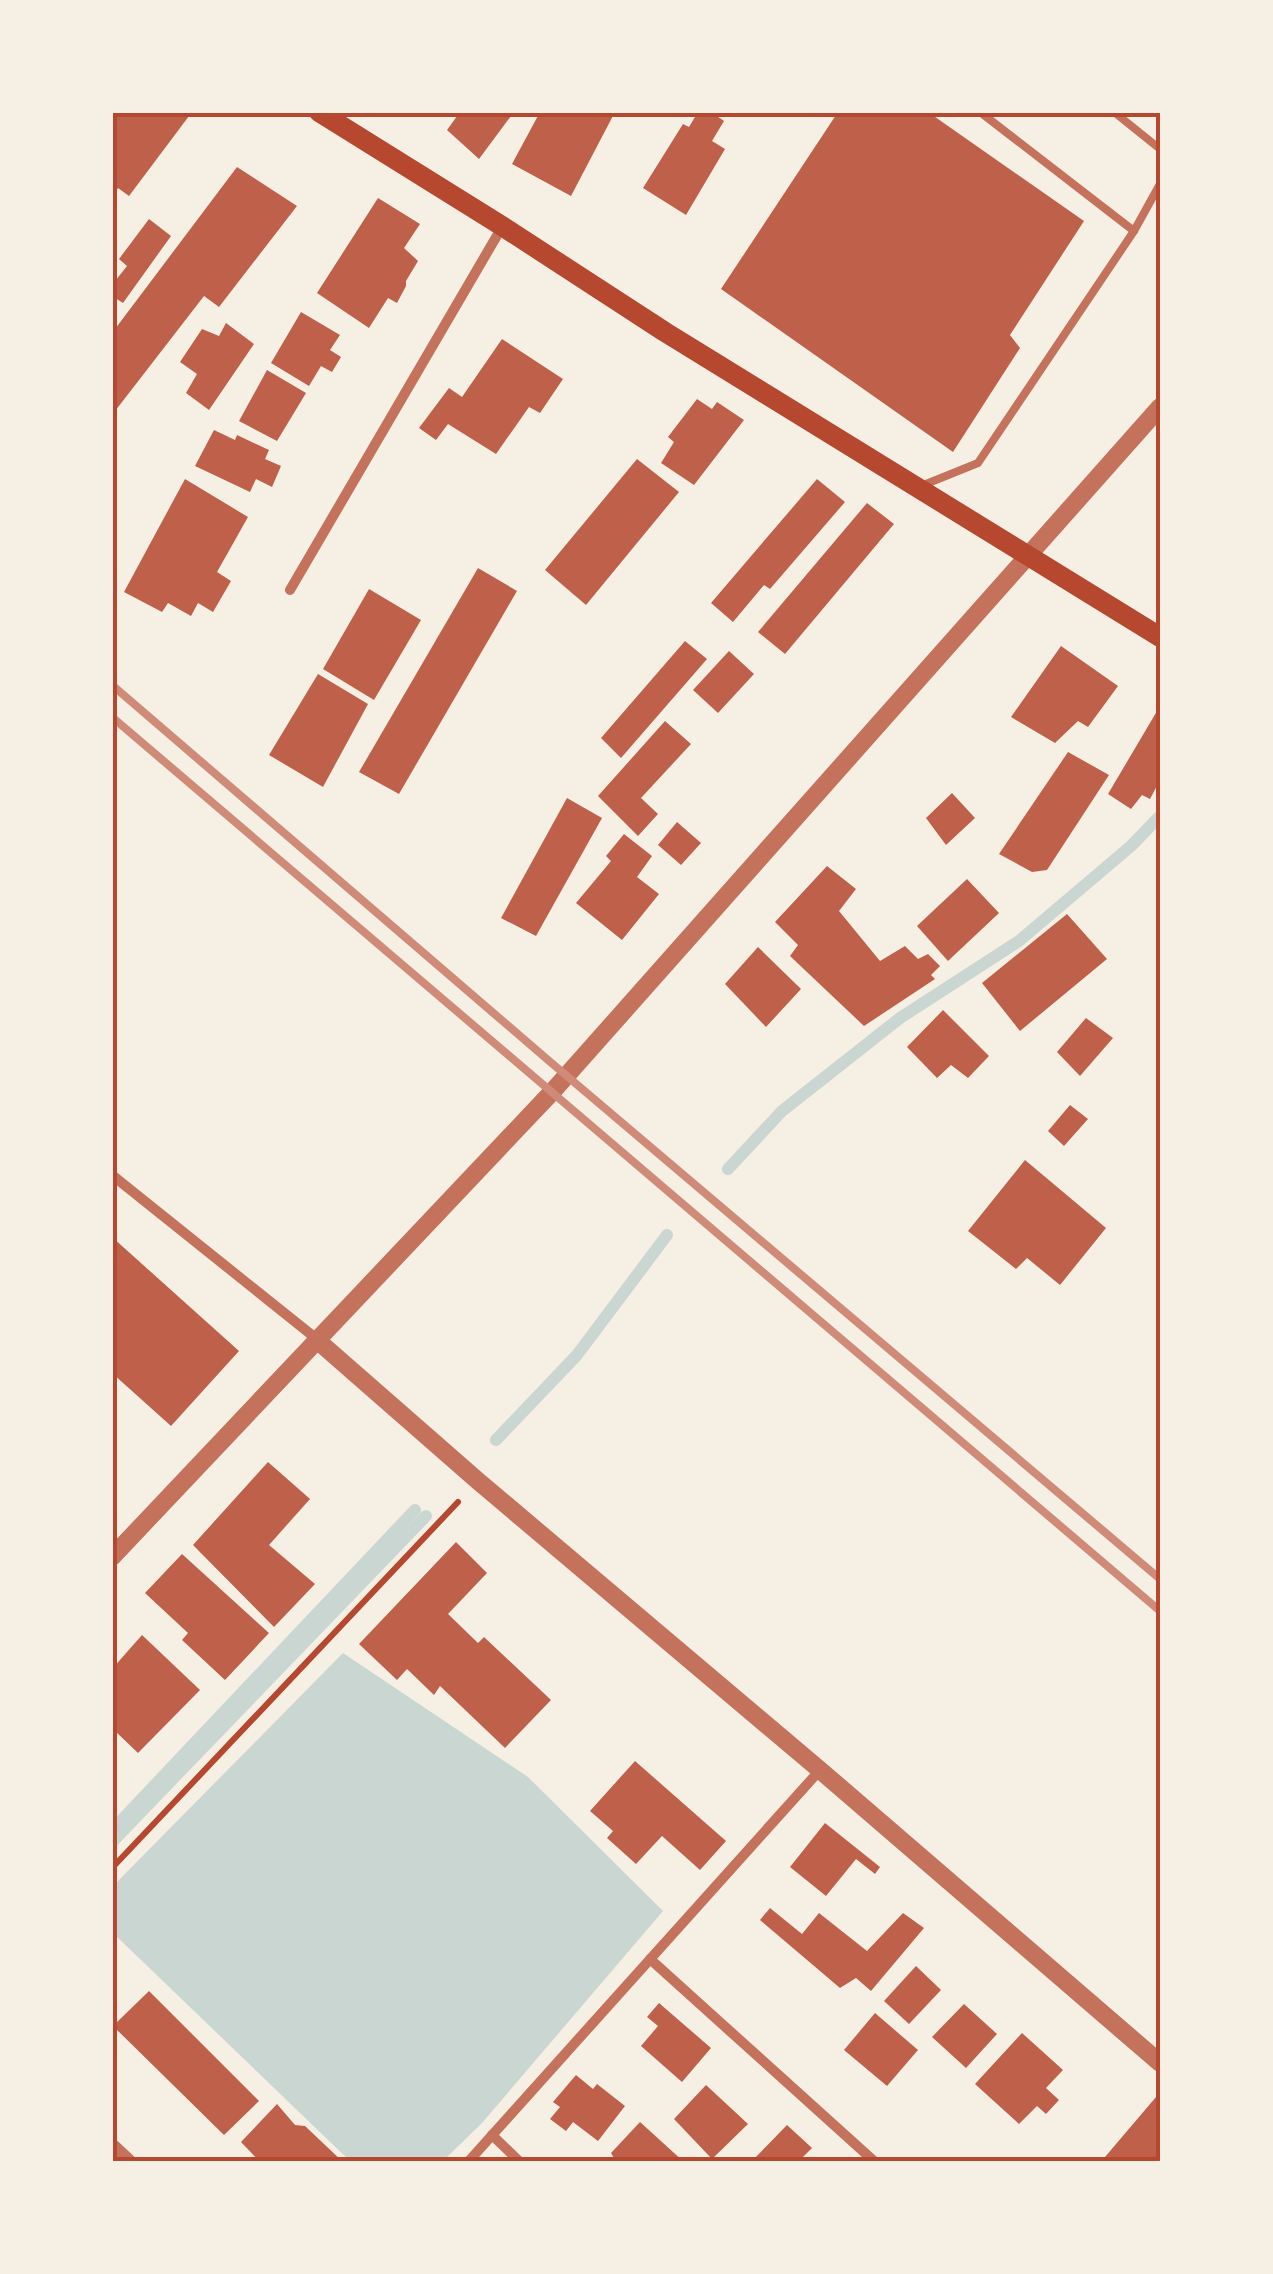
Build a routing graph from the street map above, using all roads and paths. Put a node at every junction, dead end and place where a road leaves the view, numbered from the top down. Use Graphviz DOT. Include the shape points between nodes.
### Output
graph roads {
  1 [pos="320,112"];
  2 [pos="980,112"];
  3 [pos="1114,112"];
  4 [pos="1160,149"];
  5 [pos="1160,184"];
  6 [pos="502,226"];
  7 [pos="1134,231"];
  8 [pos="1160,407"];
  9 [pos="917,488"];
  10 [pos="1028,556"];
  11 [pos="290,590"];
  12 [pos="1160,637"];
  13 [pos="112,1176"];
  14 [pos="318,1341"];
  15 [pos="478,1481"];
  16 [pos="112,1558"];
  17 [pos="820,1770"];
  18 [pos="112,1868"];
  19 [pos="650,1959"];
  20 [pos="1160,2063"];
  21 [pos="492,2134"];
  22 [pos="112,2148"];
  23 [pos="127,2162"];
  24 [pos="468,2162"];
  25 [pos="520,2162"];
  26 [pos="875,2162"];
  1 -- 6 [label="main road"];
  2 -- 7 [label="lane"];
  3 -- 4 [label="lane"];
  5 -- 7 [label="lane"];
  6 -- 9 [label="main road"];
  6 -- 11 [label="street"];
  7 -- 9 [label="lane" via="978,464"];
  8 -- 10 [label="street"];
  9 -- 10 [label="main road"];
  10 -- 12 [label="main road"];
  10 -- 14 [label="street" via="552,1092"];
  13 -- 14 [label="street"];
  14 -- 15 [label="street"];
  14 -- 16 [label="street"];
  15 -- 17 [label="street"];
  15 -- 18 [label="path"];
  17 -- 19 [label="street"];
  17 -- 20 [label="street"];
  19 -- 21 [label="street"];
  19 -- 26 [label="street"];
  21 -- 24 [label="street"];
  21 -- 25 [label="street"];
  22 -- 23 [label="street"];
}
